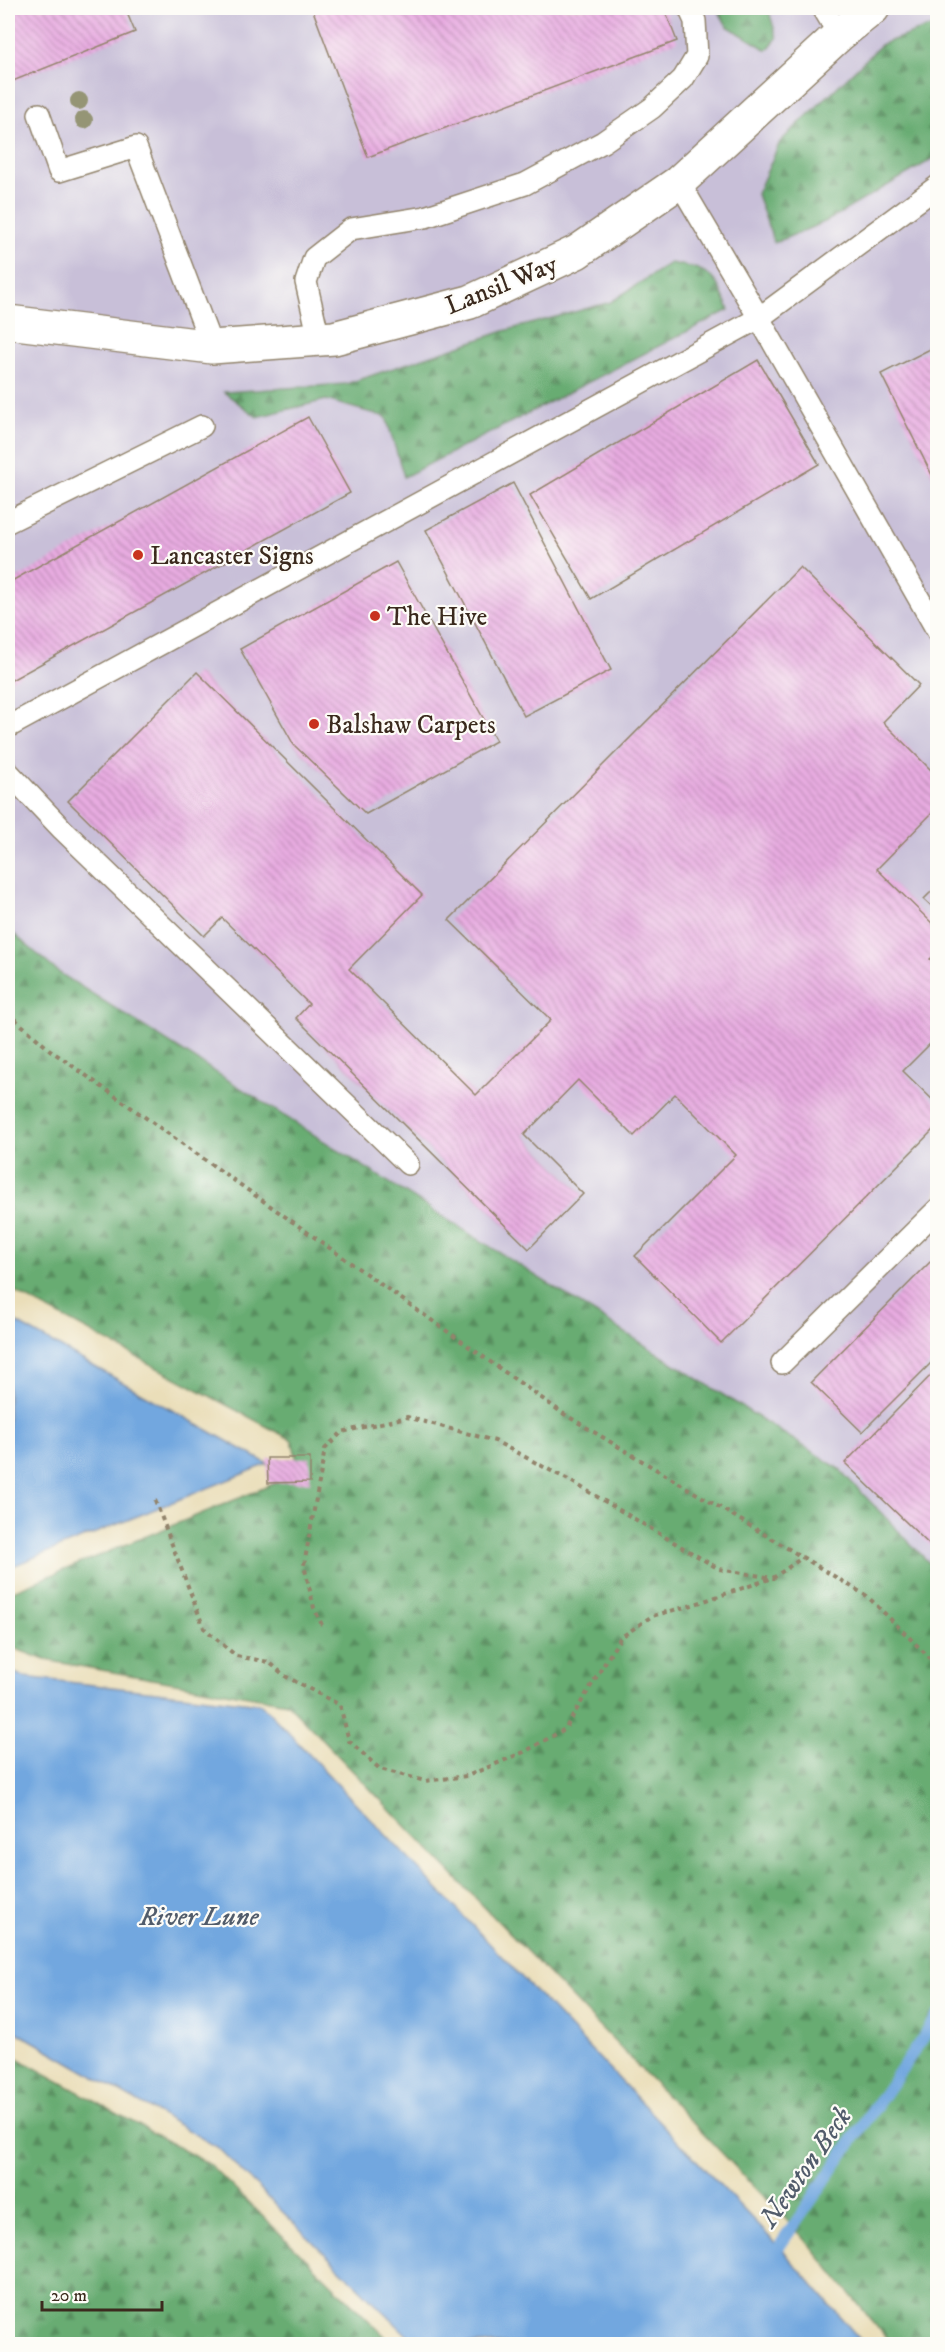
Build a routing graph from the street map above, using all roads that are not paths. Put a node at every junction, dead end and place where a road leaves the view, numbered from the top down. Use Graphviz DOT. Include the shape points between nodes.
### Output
graph roads {
  1 [pos="689,8"];
  2 [pos="823,8"];
  3 [pos="873,8"];
  4 [pos="839,35"];
  5 [pos="39,114"];
  6 [pos="679,182"];
  7 [pos="938,186"];
  8 [pos="759,318"];
  9 [pos="8,322"];
  10 [pos="319,339"];
  11 [pos="212,347"];
  12 [pos="202,426"];
  13 [pos="8,522"];
  14 [pos="938,632"];
  15 [pos="8,727"];
  16 [pos="8,772"];
  17 [pos="408,1164"];
  18 [pos="938,1209"];
  19 [pos="782,1363"];
  1 -- 10 [label="lane" via="697,56 683,79 652,108 603,142 525,184 425,217 351,229 314,258 306,282"];
  2 -- 4 [label="lane"];
  3 -- 4 [label="street, Lansil Way"];
  4 -- 6 [label="street, Lansil Way"];
  5 -- 11 [label="lane" via="60,171 136,147"];
  6 -- 8 [label="lane"];
  6 -- 10 [label="street, Lansil Way" via="577,252 470,302"];
  7 -- 8 [label="lane"];
  8 -- 14 [label="lane"];
  8 -- 15 [label="lane"];
  9 -- 11 [label="street, Lansil Way"];
  10 -- 11 [label="street, Lansil Way"];
  12 -- 13 [label="lane"];
  16 -- 17 [label="lane" via="70,837"];
  18 -- 19 [label="lane"];
}
